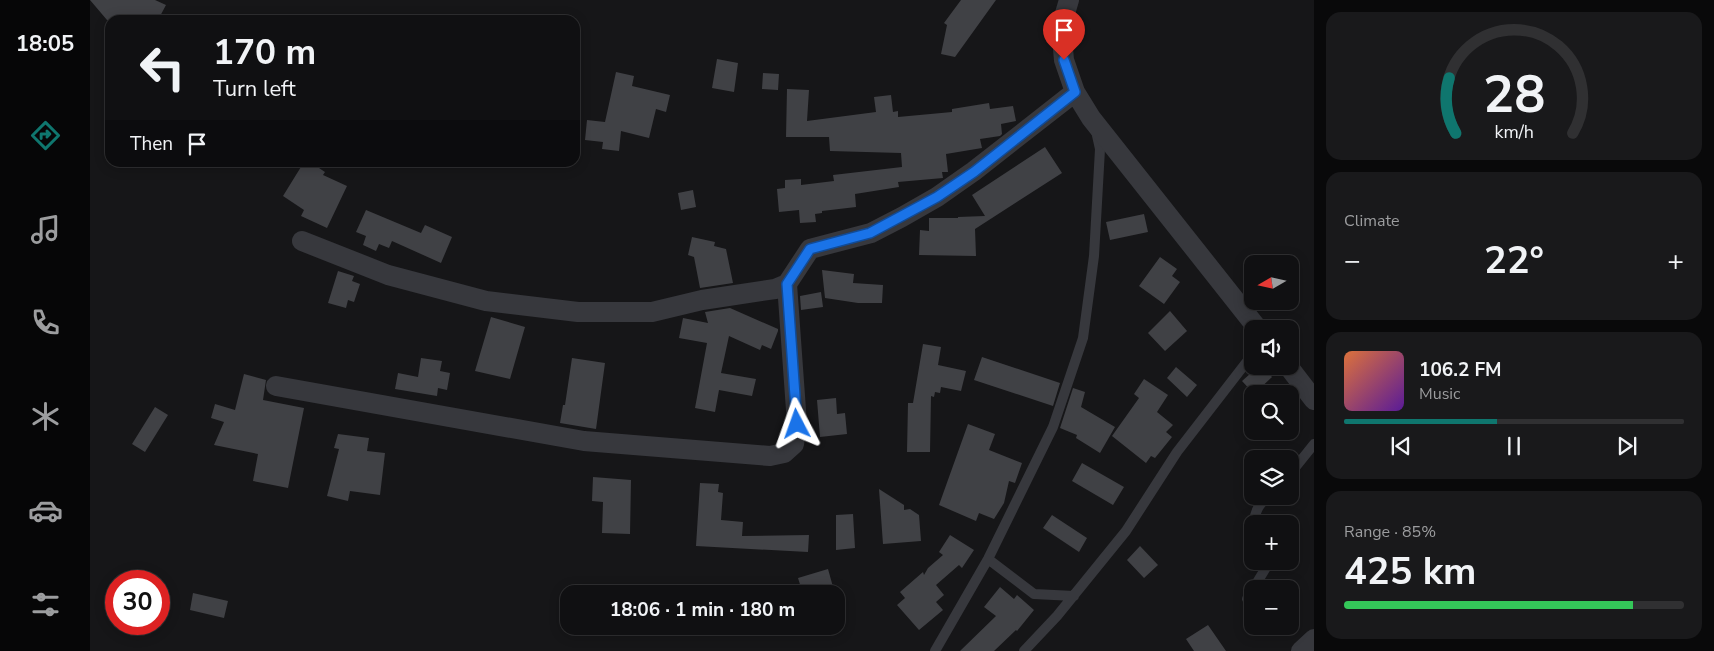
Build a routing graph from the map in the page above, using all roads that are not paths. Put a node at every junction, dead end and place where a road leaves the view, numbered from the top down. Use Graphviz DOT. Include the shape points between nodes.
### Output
graph roads {
  1 [pos="1069,0"];
  2 [pos="1075,92"];
  3 [pos="1091,118"];
  4 [pos="302,241"];
  5 [pos="787,284"];
  6 [pos="1251,320"];
  7 [pos="1244,365"];
  8 [pos="1295,375"];
  9 [pos="276,386"];
  10 [pos="1314,400"];
  11 [pos="1314,444"];
  12 [pos="1299,463"];
  13 [pos="988,559"];
  14 [pos="1074,596"];
  15 [pos="1314,639"];
  16 [pos="935,651"];
  17 [pos="1024,651"];
  18 [pos="1301,651"];
  1 -- 2 [label="street" via="1061,26 1064,60"];
  2 -- 3 [label="street"];
  2 -- 5 [label="street" via="974,172 937,197 870,233 810,249"];
  3 -- 6 [label="street"];
  3 -- 13 [label="lane" via="1100,149 1094,256 1083,338 1053,427"];
  4 -- 5 [label="street" via="388,274 486,301 578,312 652,312"];
  5 -- 9 [label="street" via="797,424 794,444 784,453 770,456 584,441"];
  7 -- 14 [label="lane" via="1177,452 1126,531"];
  8 -- 10 [label="street"];
  11 -- 12 [label="lane"];
  13 -- 14 [label="lane" via="1034,594"];
  13 -- 16 [label="lane"];
  14 -- 17 [label="lane"];
  15 -- 18 [label="street"];
}
